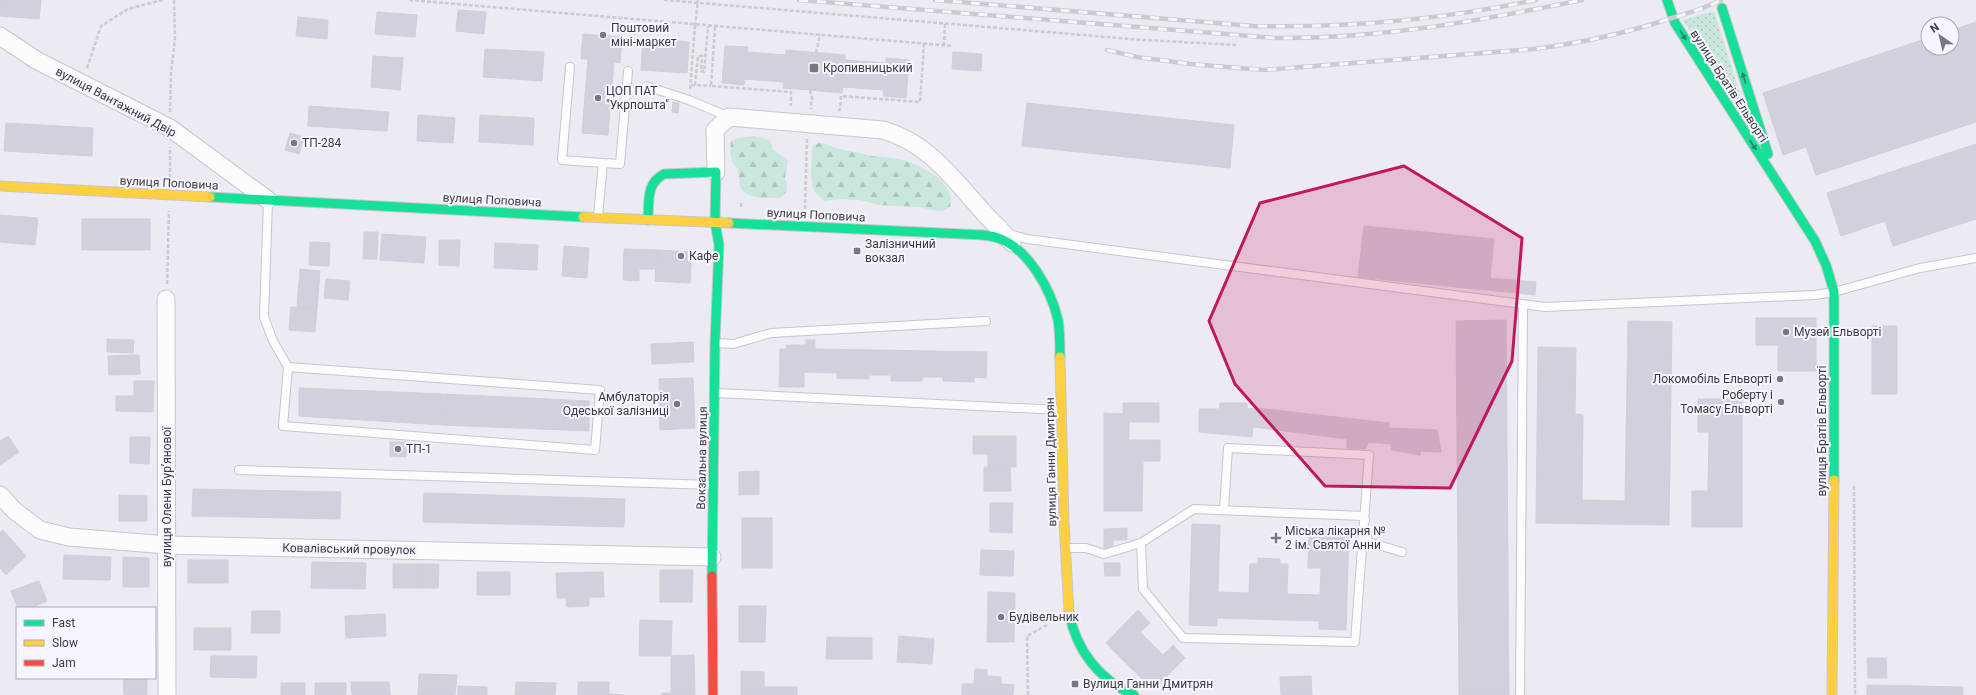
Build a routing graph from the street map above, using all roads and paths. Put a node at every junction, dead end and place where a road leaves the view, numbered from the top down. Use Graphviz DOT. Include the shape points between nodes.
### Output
graph roads {
  1 [pos="164,0"];
  2 [pos="174,0"];
  3 [pos="409,0"];
  4 [pos="664,0"];
  5 [pos="698,0"];
  6 [pos="1666,0"];
  7 [pos="1722,8"];
  8 [pos="945,24"];
  9 [pos="708,26"];
  10 [pos="715,26"];
  11 [pos="820,35"];
  12 [pos="0,36"];
  13 [pos="924,44"];
  14 [pos="1238,45"];
  15 [pos="944,46"];
  16 [pos="953,46"];
  17 [pos="816,53"];
  18 [pos="570,67"];
  19 [pos="628,71"];
  20 [pos="171,72"];
  21 [pos="691,85"];
  22 [pos="696,85"];
  23 [pos="646,86"];
  24 [pos="711,86"];
  25 [pos="88,87"];
  26 [pos="810,90"];
  27 [pos="690,100"];
  28 [pos="797,106"];
  29 [pos="804,107"];
  30 [pos="811,107"];
  31 [pos="818,108"];
  32 [pos="833,109"];
  33 [pos="729,118"];
  34 [pos="603,163"];
  35 [pos="806,165"];
  36 [pos="716,172"];
  37 [pos="1777,182"];
  38 [pos="0,186"];
  39 [pos="169,195"];
  40 [pos="268,200"];
  41 [pos="805,209"];
  42 [pos="598,217"];
  43 [pos="648,220"];
  44 [pos="715,222"];
  45 [pos="1004,233"];
  46 [pos="983,235"];
  47 [pos="1018,252"];
  48 [pos="1976,258"];
  49 [pos="1834,292"];
  50 [pos="166,299"];
  51 [pos="1523,304"];
  52 [pos="986,321"];
  53 [pos="715,343"];
  54 [pos="288,367"];
  55 [pos="716,393"];
  56 [pos="1062,410"];
  57 [pos="239,470"];
  58 [pos="714,485"];
  59 [pos="0,495"];
  60 [pos="1224,510"];
  61 [pos="1364,516"];
  62 [pos="1141,543"];
  63 [pos="167,545"];
  64 [pos="1064,548"];
  65 [pos="1402,552"];
  66 [pos="712,557"];
  67 [pos="1047,625"];
  68 [pos="168,695"];
  69 [pos="713,695"];
  70 [pos="1028,695"];
  71 [pos="1134,695"];
  72 [pos="1520,695"];
  73 [pos="1832,695"];
  1 -- 25 [label="path" via="128,9 101,26 86,71"];
  2 -- 20 [label="path" via="175,40"];
  3 -- 9 [label="path"];
  4 -- 8 [label="path"];
  5 -- 21 [label="path, bridge"];
  6 -- 37 [label="street, вулиця Братів Ельворті, one-way" via="1684,37"];
  37 -- 7 [label="street, вулиця Братів Ельворті, one-way"];
  8 -- 14 [label="path"];
  8 -- 15 [label="path"];
  9 -- 10 [label="path"];
  9 -- 22 [label="path" via="704,72 701,71 702,56 698,56"];
  10 -- 11 [label="path"];
  10 -- 24 [label="path"];
  11 -- 13 [label="path"];
  11 -- 17 [label="path"];
  12 -- 25 [label="street, вулиця Вантажний Двір" via="36,60"];
  13 -- 15 [label="path"];
  13 -- 32 [label="path" via="920,102 841,96 840,110"];
  15 -- 16 [label="path"];
  18 -- 34 [label="lane" via="562,160"];
  19 -- 34 [label="lane" via="620,164"];
  21 -- 22 [label="path"];
  21 -- 27 [label="path"];
  22 -- 24 [label="path"];
  23 -- 27 [label="lane"];
  24 -- 28 [label="path" via="790,92 789,106"];
  25 -- 40 [label="street, вулиця Вантажний Двір" via="170,128"];
  26 -- 30 [label="path"];
  27 -- 33 [label="lane"];
  29 -- 30 [label="path"];
  30 -- 31 [label="path"];
  33 -- 36 [label="street" via="715,130"];
  33 -- 45 [label="street" via="883,130 895,134 919,146 938,161"];
  34 -- 42 [label="lane"];
  35 -- 41 [label="path"];
  36 -- 43 [label="street" via="657,176 650,188"];
  36 -- 44 [label="street, Вокзальна вулиця"];
  37 -- 49 [label="street, вулиця Братів Ельворті" via="1824,258"];
  38 -- 39 [label="street, вулиця Поповича"];
  39 -- 40 [label="street, вулиця Поповича"];
  39 -- 50 [label="path"];
  40 -- 42 [label="street, вулиця Поповича"];
  40 -- 54 [label="lane" via="264,317 273,341"];
  42 -- 43 [label="street, вулиця Поповича"];
  43 -- 44 [label="street, вулиця Поповича"];
  44 -- 46 [label="street, вулиця Поповича"];
  44 -- 53 [label="street, Вокзальна вулиця" via="719,245"];
  45 -- 47 [label="street"];
  45 -- 51 [label="lane" via="1032,240"];
  46 -- 47 [label="street, вулиця Ганни Дмитрян" via="998,238"];
  47 -- 56 [label="street, вулиця Ганни Дмитрян" via="1044,283 1058,322"];
  48 -- 49 [label="lane" via="1920,268"];
  49 -- 51 [label="lane" via="1815,295 1553,306"];
  49 -- 73 [label="street, вулиця Братів Ельворті"];
  50 -- 63 [label="street, вулиця Олени Бурʼянової"];
  51 -- 72 [label="lane"];
  52 -- 53 [label="lane" via="770,333 733,344"];
  53 -- 55 [label="street, Вокзальна вулиця"];
  54 -- 54 [label="lane" via="600,390 595,450 283,426"];
  55 -- 56 [label="lane"];
  55 -- 58 [label="street, Вокзальна вулиця"];
  56 -- 64 [label="street, вулиця Ганни Дмитрян"];
  57 -- 58 [label="lane"];
  58 -- 66 [label="street, Вокзальна вулиця"];
  59 -- 63 [label="street, Ковалівський провулок" via="15,511 40,530 69,537"];
  60 -- 61 [label="lane"];
  60 -- 61 [label="lane" via="1228,448 1369,455"];
  60 -- 62 [label="lane" via="1194,509"];
  61 -- 62 [label="lane" via="1355,642 1184,638 1143,589"];
  61 -- 65 [label="lane" via="1368,542"];
  62 -- 64 [label="lane" via="1104,554 1086,548"];
  63 -- 66 [label="street, Ковалівський провулок"];
  63 -- 68 [label="street, вулиця Олени Бурʼянової"];
  64 -- 71 [label="street, вулиця Ганни Дмитрян" via="1070,617 1080,647 1094,668 1107,681 1123,692"];
  66 -- 69 [label="street, Вокзальна вулиця"];
  67 -- 70 [label="path" via="1027,636"];
}
